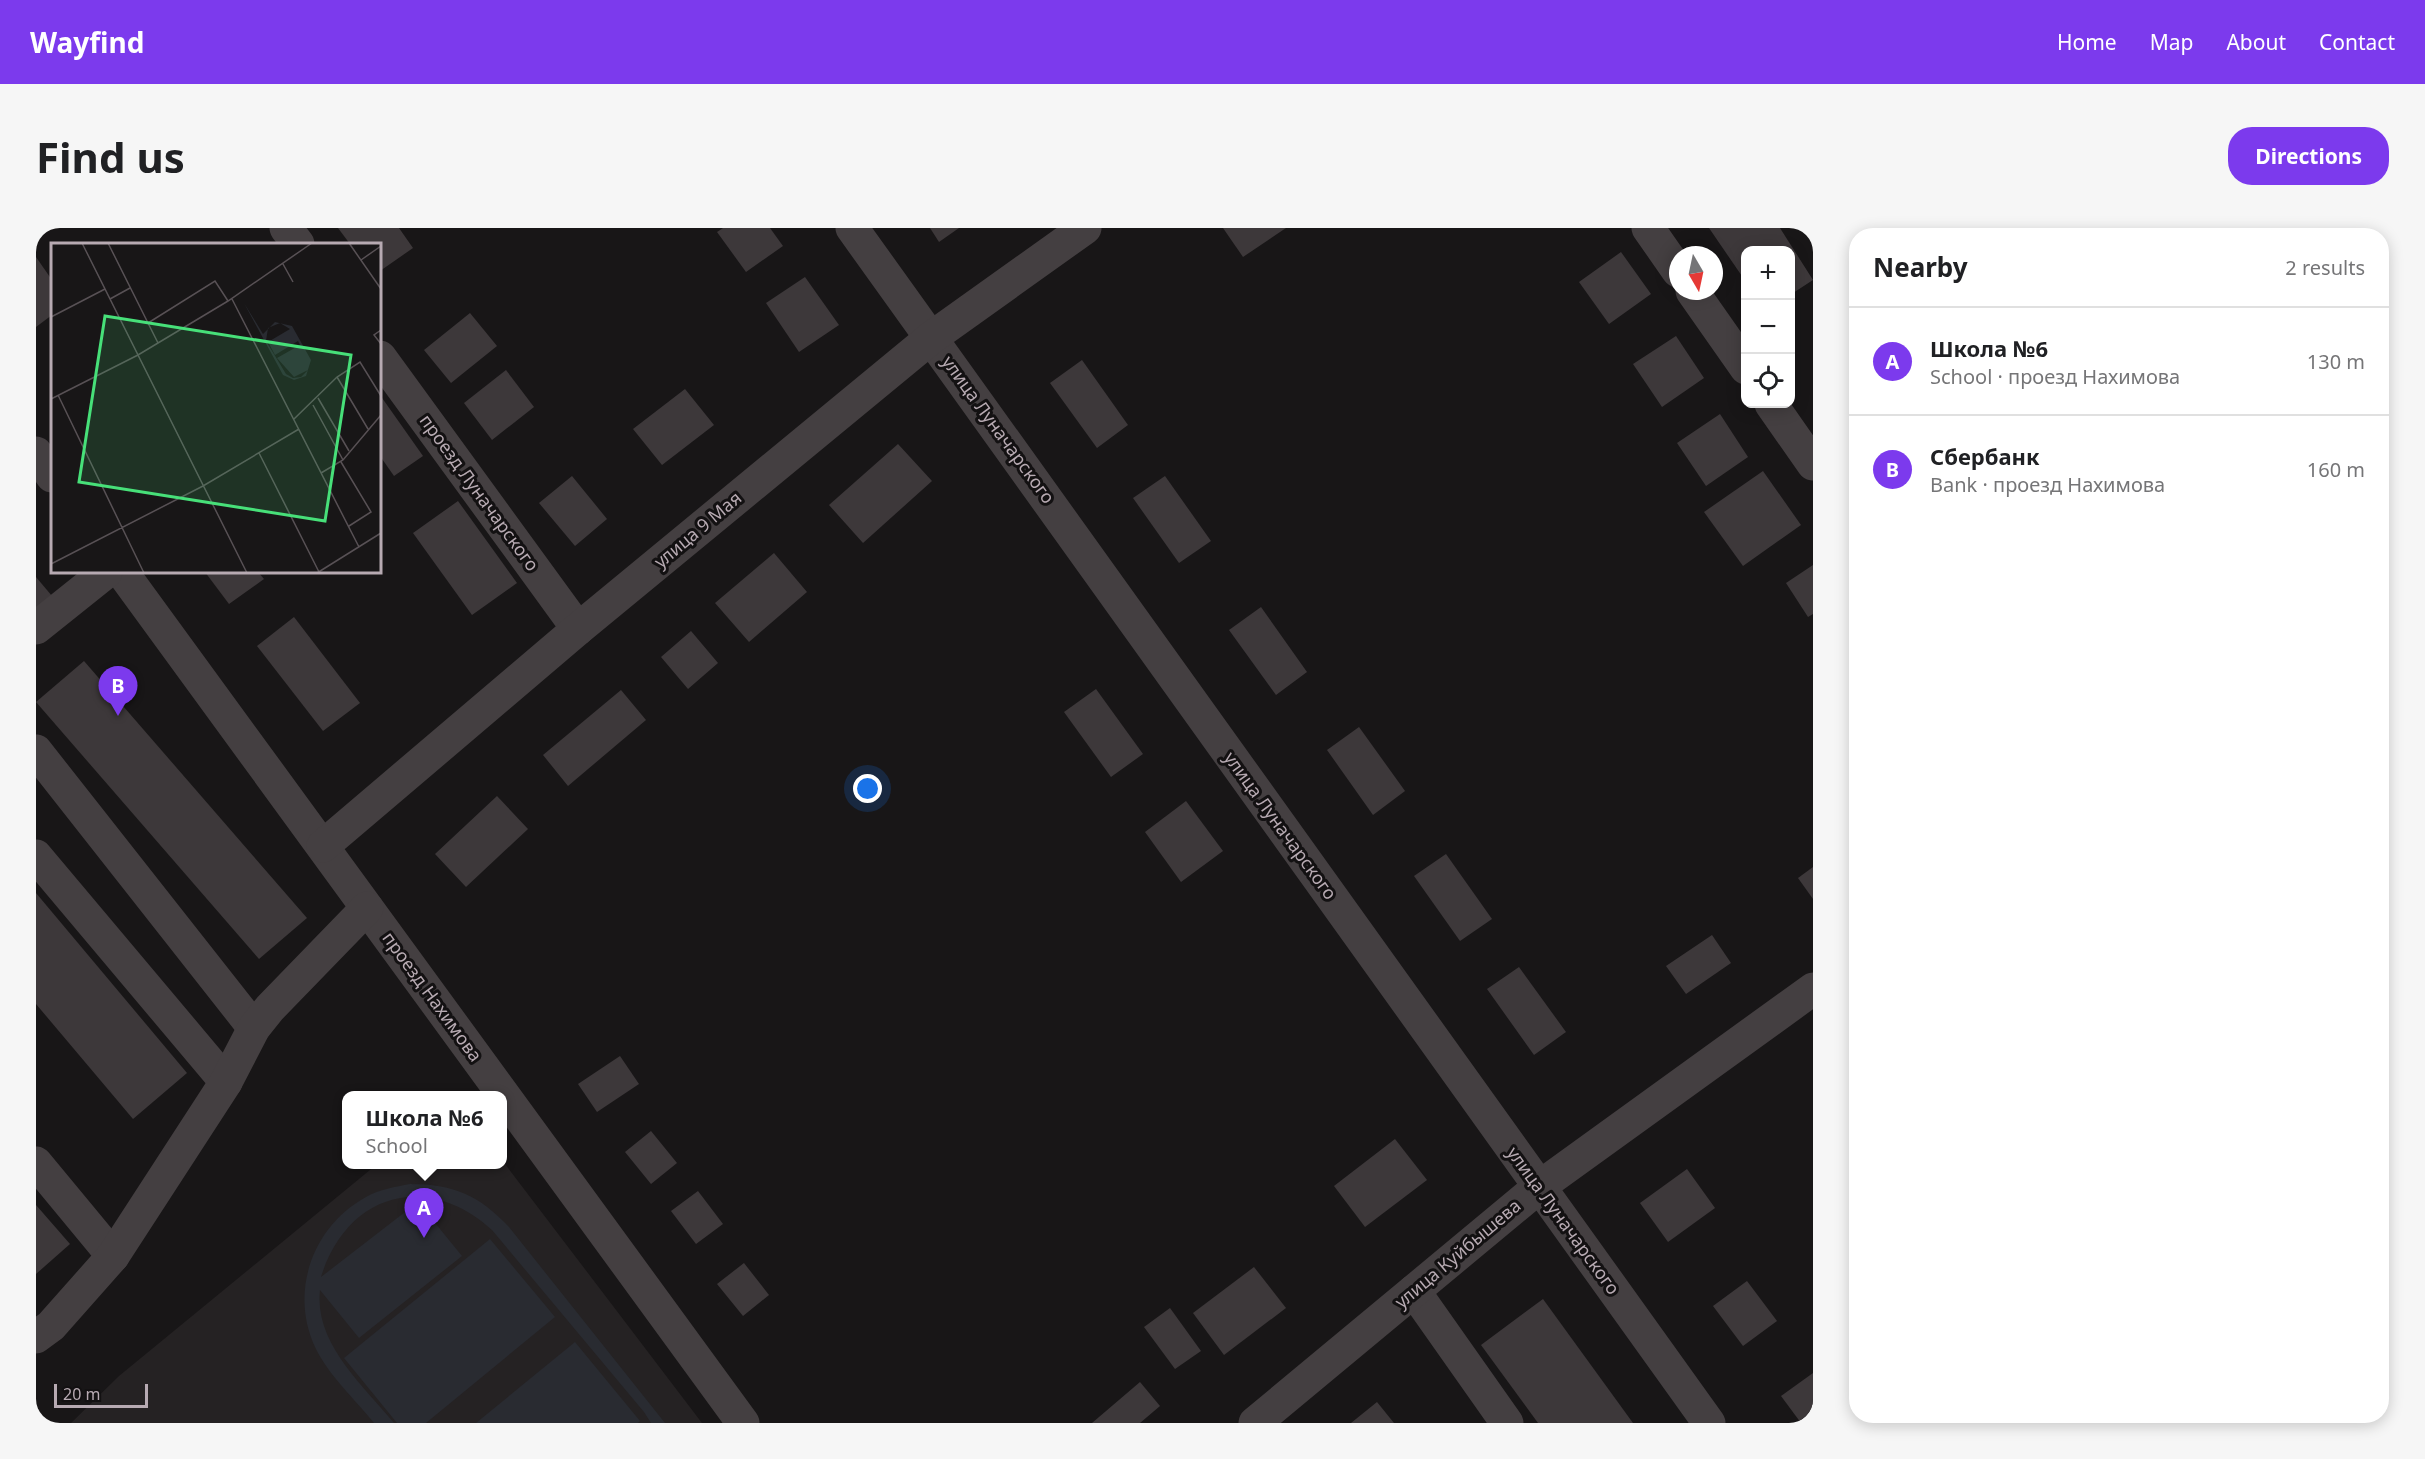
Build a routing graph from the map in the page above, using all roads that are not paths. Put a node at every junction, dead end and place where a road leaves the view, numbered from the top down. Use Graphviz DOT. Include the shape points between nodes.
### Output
graph roads {
  1 [pos="286,228"];
  2 [pos="852,228"];
  3 [pos="1085,228"];
  4 [pos="1648,228"];
  5 [pos="297,243"];
  6 [pos="1669,258"];
  7 [pos="1698,300"];
  8 [pos="931,338"];
  9 [pos="381,358"];
  10 [pos="1741,361"];
  11 [pos="1774,408"];
  12 [pos="36,453"];
  13 [pos="1813,464"];
  14 [pos="51,475"];
  15 [pos="105,573"];
  16 [pos="123,573"];
  17 [pos="36,628"];
  18 [pos="578,629"];
  19 [pos="36,751"];
  20 [pos="323,846"];
  21 [pos="36,856"];
  22 [pos="368,908"];
  23 [pos="1813,989"];
  24 [pos="254,1028"];
  25 [pos="226,1082"];
  26 [pos="501,1091"];
  27 [pos="507,1099"];
  28 [pos="36,1163"];
  29 [pos="1539,1187"];
  30 [pos="112,1256"];
  31 [pos="1414,1291"];
  32 [pos="36,1337"];
  33 [pos="743,1423"];
  34 [pos="1255,1423"];
  35 [pos="1507,1423"];
  36 [pos="1708,1423"];
  1 -- 5 [label="street"];
  2 -- 8 [label="street, улица Луначарского"];
  3 -- 8 [label="street, улица 9 Мая"];
  4 -- 6 [label="street"];
  7 -- 10 [label="street"];
  8 -- 18 [label="street, улица 9 Мая"];
  8 -- 29 [label="street, улица Луначарского"];
  9 -- 18 [label="street, проезд Луначарского"];
  11 -- 13 [label="street"];
  12 -- 14 [label="street"];
  15 -- 17 [label="street"];
  16 -- 20 [label="street, проезд Нахимова"];
  18 -- 20 [label="street, улица 9 Мая"];
  19 -- 24 [label="street"];
  20 -- 22 [label="street, проезд Нахимова"];
  21 -- 25 [label="street"];
  22 -- 24 [label="street"];
  22 -- 26 [label="street, проезд Нахимова"];
  23 -- 29 [label="street, улица Куйбышева"];
  24 -- 25 [label="street"];
  25 -- 30 [label="street"];
  27 -- 33 [label="street, проезд Нахимова"];
  28 -- 30 [label="street"];
  29 -- 31 [label="street, улица Куйбышева"];
  29 -- 36 [label="street, улица Луначарского"];
  30 -- 32 [label="street" via="51,1326"];
  31 -- 34 [label="street, улица Куйбышева"];
  31 -- 35 [label="street"];
}
